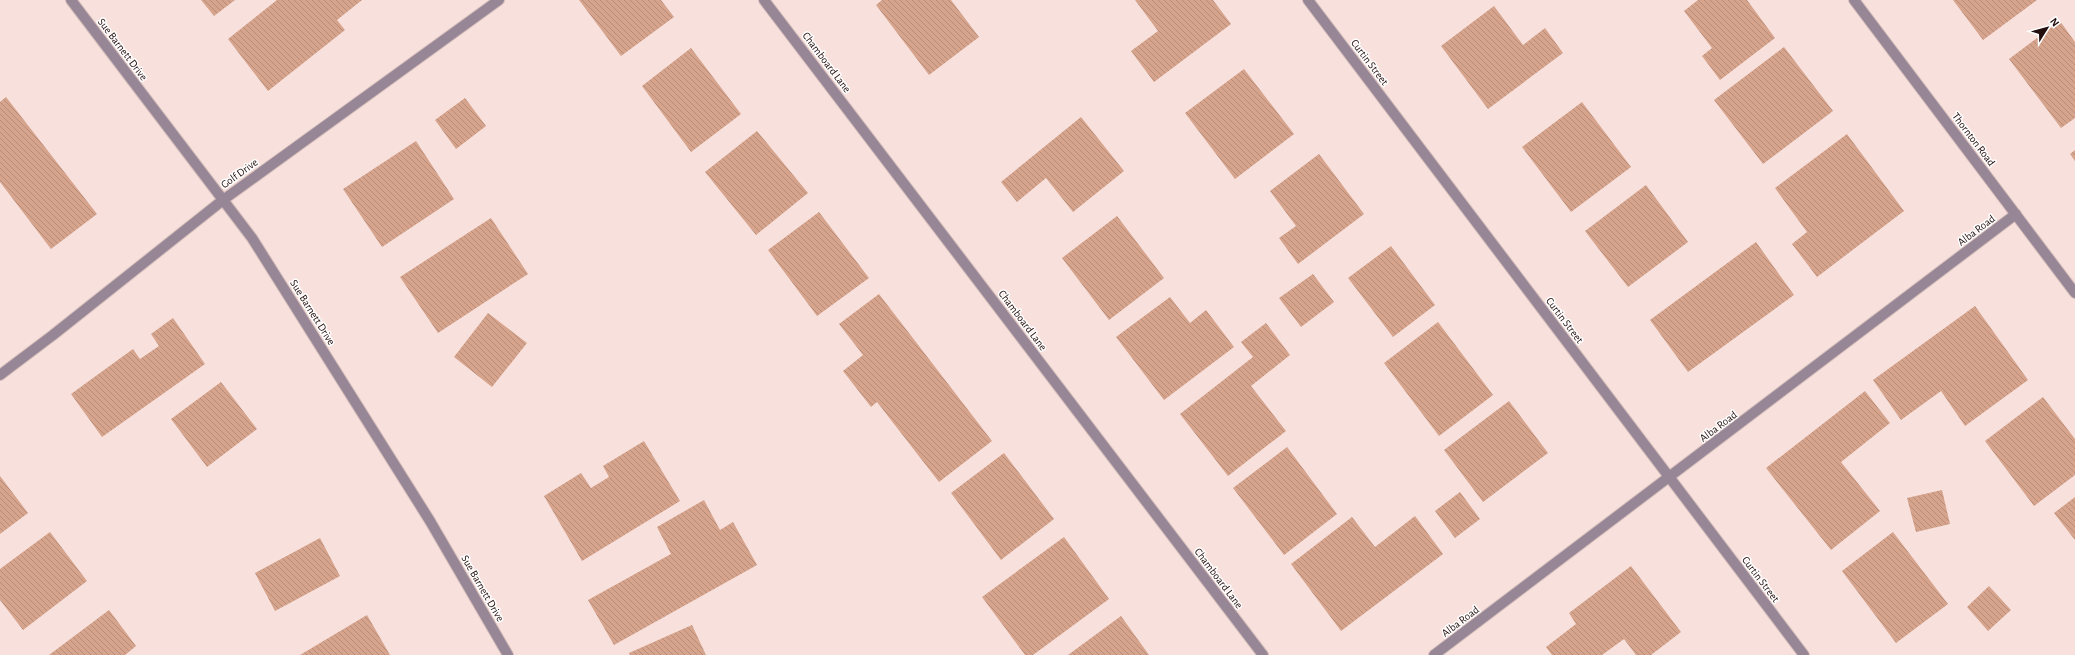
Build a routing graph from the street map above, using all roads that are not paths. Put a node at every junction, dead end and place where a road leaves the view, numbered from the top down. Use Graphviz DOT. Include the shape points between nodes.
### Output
graph roads {
  1 [pos="71,0"];
  2 [pos="499,0"];
  3 [pos="764,0"];
  4 [pos="1308,0"];
  5 [pos="1854,0"];
  6 [pos="223,200"];
  7 [pos="2016,214"];
  8 [pos="2075,293"];
  9 [pos="0,375"];
  10 [pos="1669,478"];
  11 [pos="508,655"];
  12 [pos="1263,655"];
  13 [pos="1434,655"];
  14 [pos="1804,655"];
  1 -- 6 [label="street, Sue Barnett Drive"];
  2 -- 6 [label="street, Golf Drive"];
  3 -- 12 [label="street, Chamboard Lane"];
  4 -- 10 [label="street, Curtin Street"];
  5 -- 7 [label="street, Thornton Road"];
  6 -- 9 [label="street, Golf Drive"];
  6 -- 11 [label="street, Sue Barnett Drive" via="252,238 426,514"];
  7 -- 8 [label="street, Thornton Road"];
  7 -- 10 [label="street, Alba Road"];
  10 -- 13 [label="street, Alba Road"];
  10 -- 14 [label="street, Curtin Street"];
}
